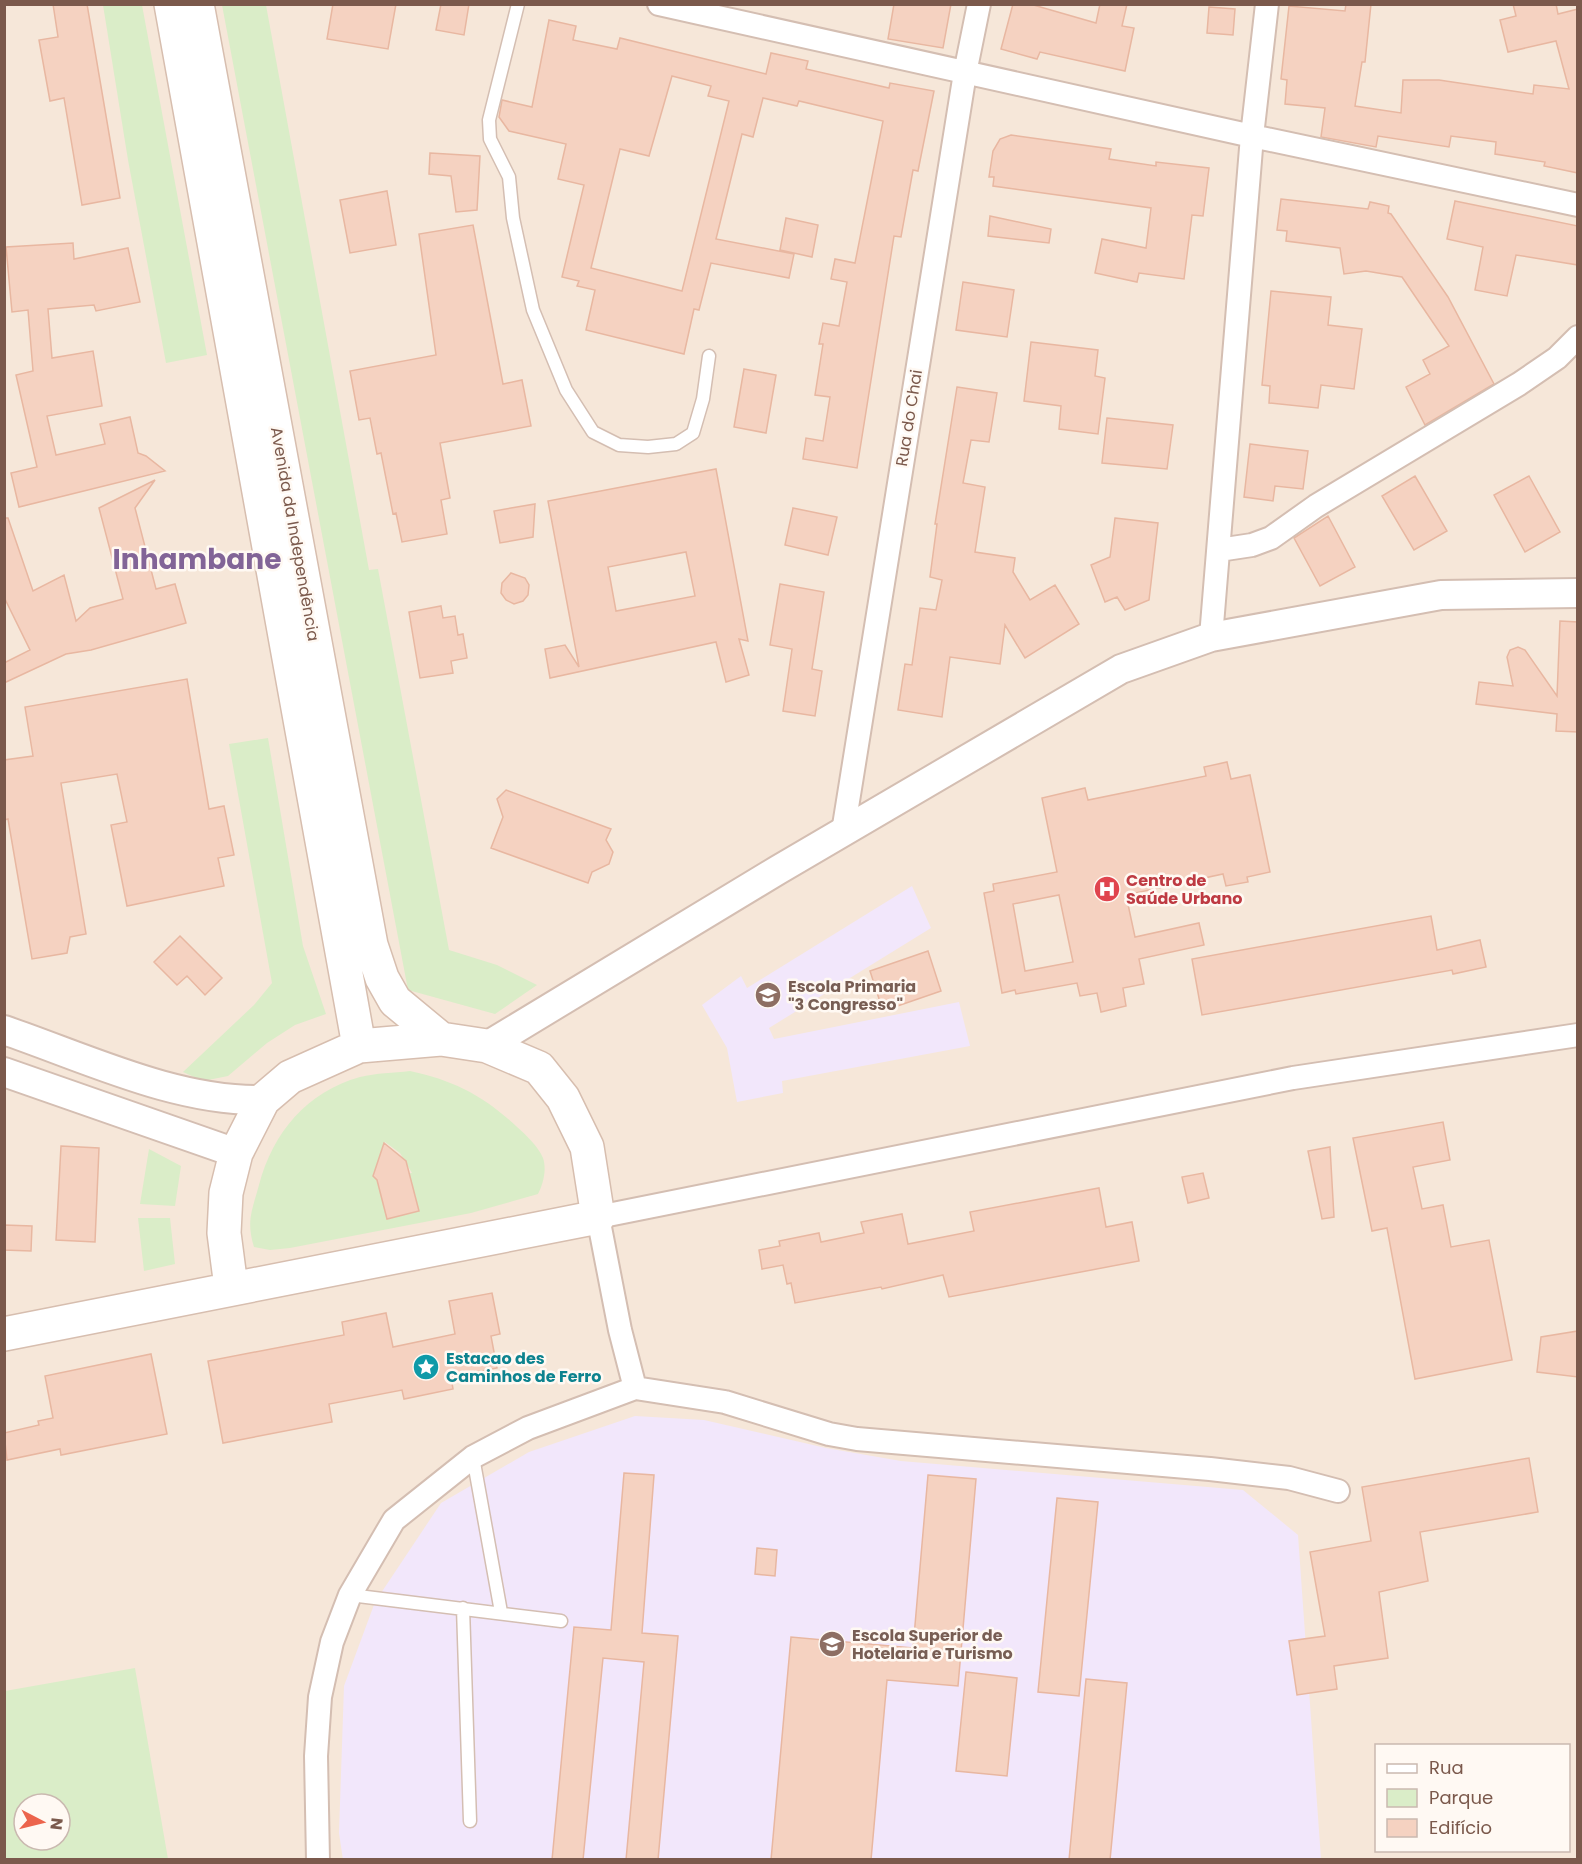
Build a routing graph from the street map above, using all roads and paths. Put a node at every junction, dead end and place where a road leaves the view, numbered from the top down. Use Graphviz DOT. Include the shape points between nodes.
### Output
graph roads {
  1 [pos="171,4"];
  2 [pos="197,4"];
  3 [pos="518,4"];
  4 [pos="659,4"];
  5 [pos="979,4"];
  6 [pos="1267,4"];
  7 [pos="965,73"];
  8 [pos="1252,136"];
  9 [pos="1578,205"];
  10 [pos="1578,337"];
  11 [pos="709,356"];
  12 [pos="1219,550"];
  13 [pos="1578,592"];
  14 [pos="1211,637"];
  15 [pos="843,832"];
  16 [pos="4,1030"];
  17 [pos="1578,1035"];
  18 [pos="441,1039"];
  19 [pos="359,1046"];
  20 [pos="487,1046"];
  21 [pos="4,1072"];
  22 [pos="263,1100"];
  23 [pos="237,1153"];
  24 [pos="598,1217"];
  25 [pos="231,1287"];
  26 [pos="4,1334"];
  27 [pos="635,1388"];
  28 [pos="473,1457"];
  29 [pos="1338,1491"];
  30 [pos="350,1595"];
  31 [pos="463,1608"];
  32 [pos="501,1612"];
  33 [pos="561,1621"];
  34 [pos="470,1821"];
  35 [pos="318,1860"];
  1 -- 19 [label="main road, Avenida da Independência"];
  2 -- 18 [label="main road, Avenida da Independência" via="371,945 395,1001"];
  3 -- 11 [label="lane" via="489,120 490,139 509,177 513,218 533,310 566,390 593,432 619,445 676,444 693,433"];
  4 -- 7 [label="street"];
  5 -- 7 [label="street, Rua do Chai"];
  6 -- 8 [label="street"];
  7 -- 8 [label="street"];
  7 -- 15 [label="street, Rua do Chai"];
  8 -- 9 [label="street"];
  8 -- 12 [label="street"];
  10 -- 12 [label="street" via="1557,358 1519,384 1316,506 1271,538"];
  12 -- 14 [label="street"];
  13 -- 14 [label="street" via="1441,595"];
  14 -- 15 [label="street" via="1121,669"];
  15 -- 20 [label="street"];
  16 -- 22 [label="street" via="165,1086 211,1098"];
  17 -- 24 [label="street" via="1293,1078"];
  18 -- 19 [label="main road"];
  18 -- 20 [label="main road"];
  19 -- 22 [label="main road" via="290,1077"];
  20 -- 24 [label="main road" via="539,1068 563,1098 587,1147"];
  21 -- 23 [label="street"];
  22 -- 23 [label="main road"];
  23 -- 25 [label="main road" via="226,1193 224,1233"];
  24 -- 25 [label="main road"];
  24 -- 27 [label="street"];
  25 -- 26 [label="main road"];
  27 -- 28 [label="street" via="528,1428"];
  27 -- 29 [label="street" via="725,1402 857,1439 1210,1469 1289,1478"];
  28 -- 30 [label="street" via="394,1520"];
  28 -- 32 [label="lane"];
  30 -- 31 [label="lane"];
  30 -- 35 [label="street" via="332,1642 320,1697 316,1756"];
  31 -- 32 [label="lane"];
  31 -- 34 [label="lane"];
  32 -- 33 [label="lane"];
}
